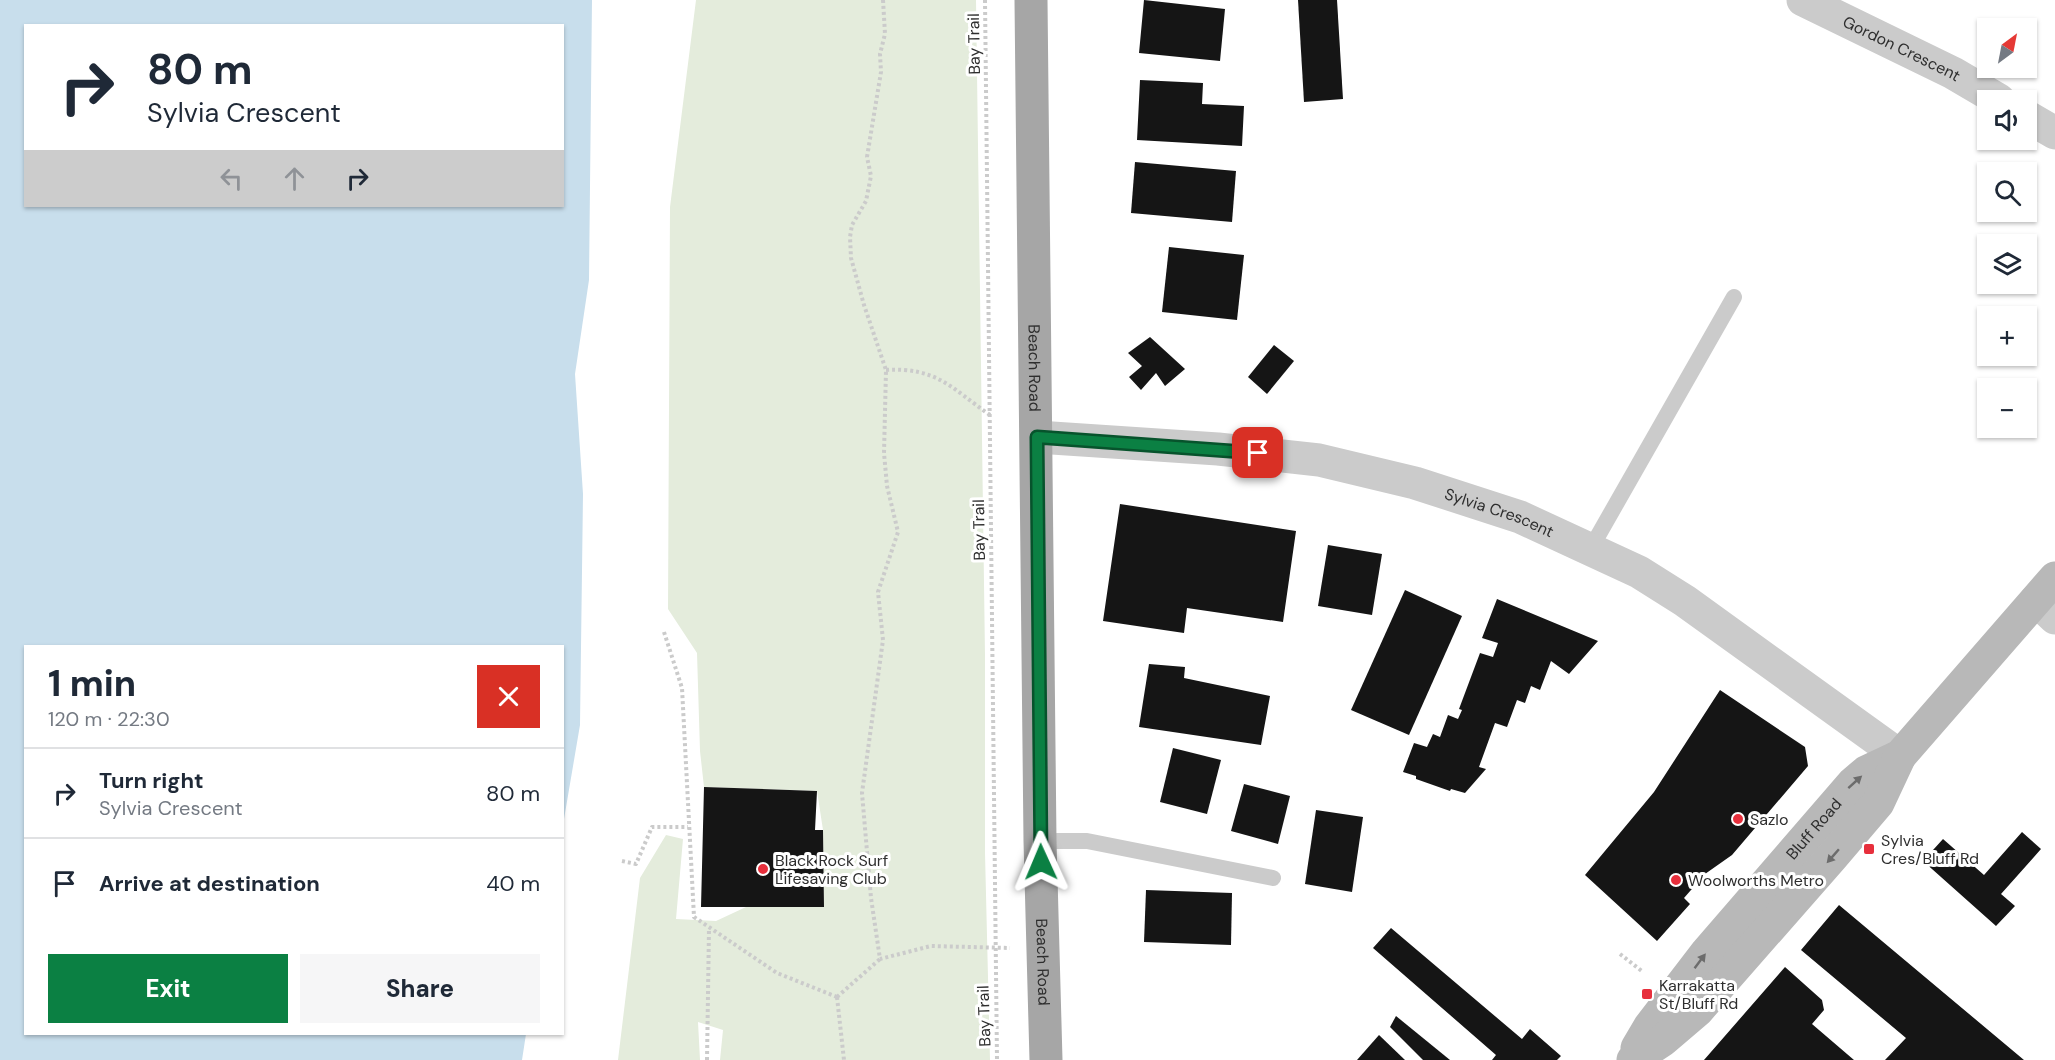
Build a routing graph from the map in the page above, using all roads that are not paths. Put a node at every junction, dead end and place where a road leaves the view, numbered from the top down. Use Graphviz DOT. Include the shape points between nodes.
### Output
graph roads {
  1 [pos="1031,0"];
  2 [pos="1803,0"];
  3 [pos="1983,90"];
  4 [pos="2037,122"];
  5 [pos="2055,133"];
  6 [pos="1734,297"];
  7 [pos="1037,437"];
  8 [pos="1591,548"];
  9 [pos="2049,599"];
  10 [pos="1900,756"];
  11 [pos="1040,841"];
  12 [pos="1273,878"];
  13 [pos="1046,1060"];
  14 [pos="1632,1060"];
  1 -- 7 [label="main road, Beach Road"];
  2 -- 3 [label="street, Gordon Crescent"];
  4 -- 5 [label="street"];
  6 -- 8 [label="lane"];
  7 -- 8 [label="street, Sylvia Crescent" via="1319,460 1480,503"];
  7 -- 11 [label="main road, Beach Road"];
  8 -- 10 [label="street, Sylvia Crescent" via="1685,601"];
  9 -- 10 [label="main road, Bluff Road"];
  10 -- 14 [label="main road, Bluff Road" via="1878,803 1824,866 1696,1011"];
  11 -- 12 [label="lane" via="1087,841"];
  11 -- 13 [label="main road, Beach Road"];
}
